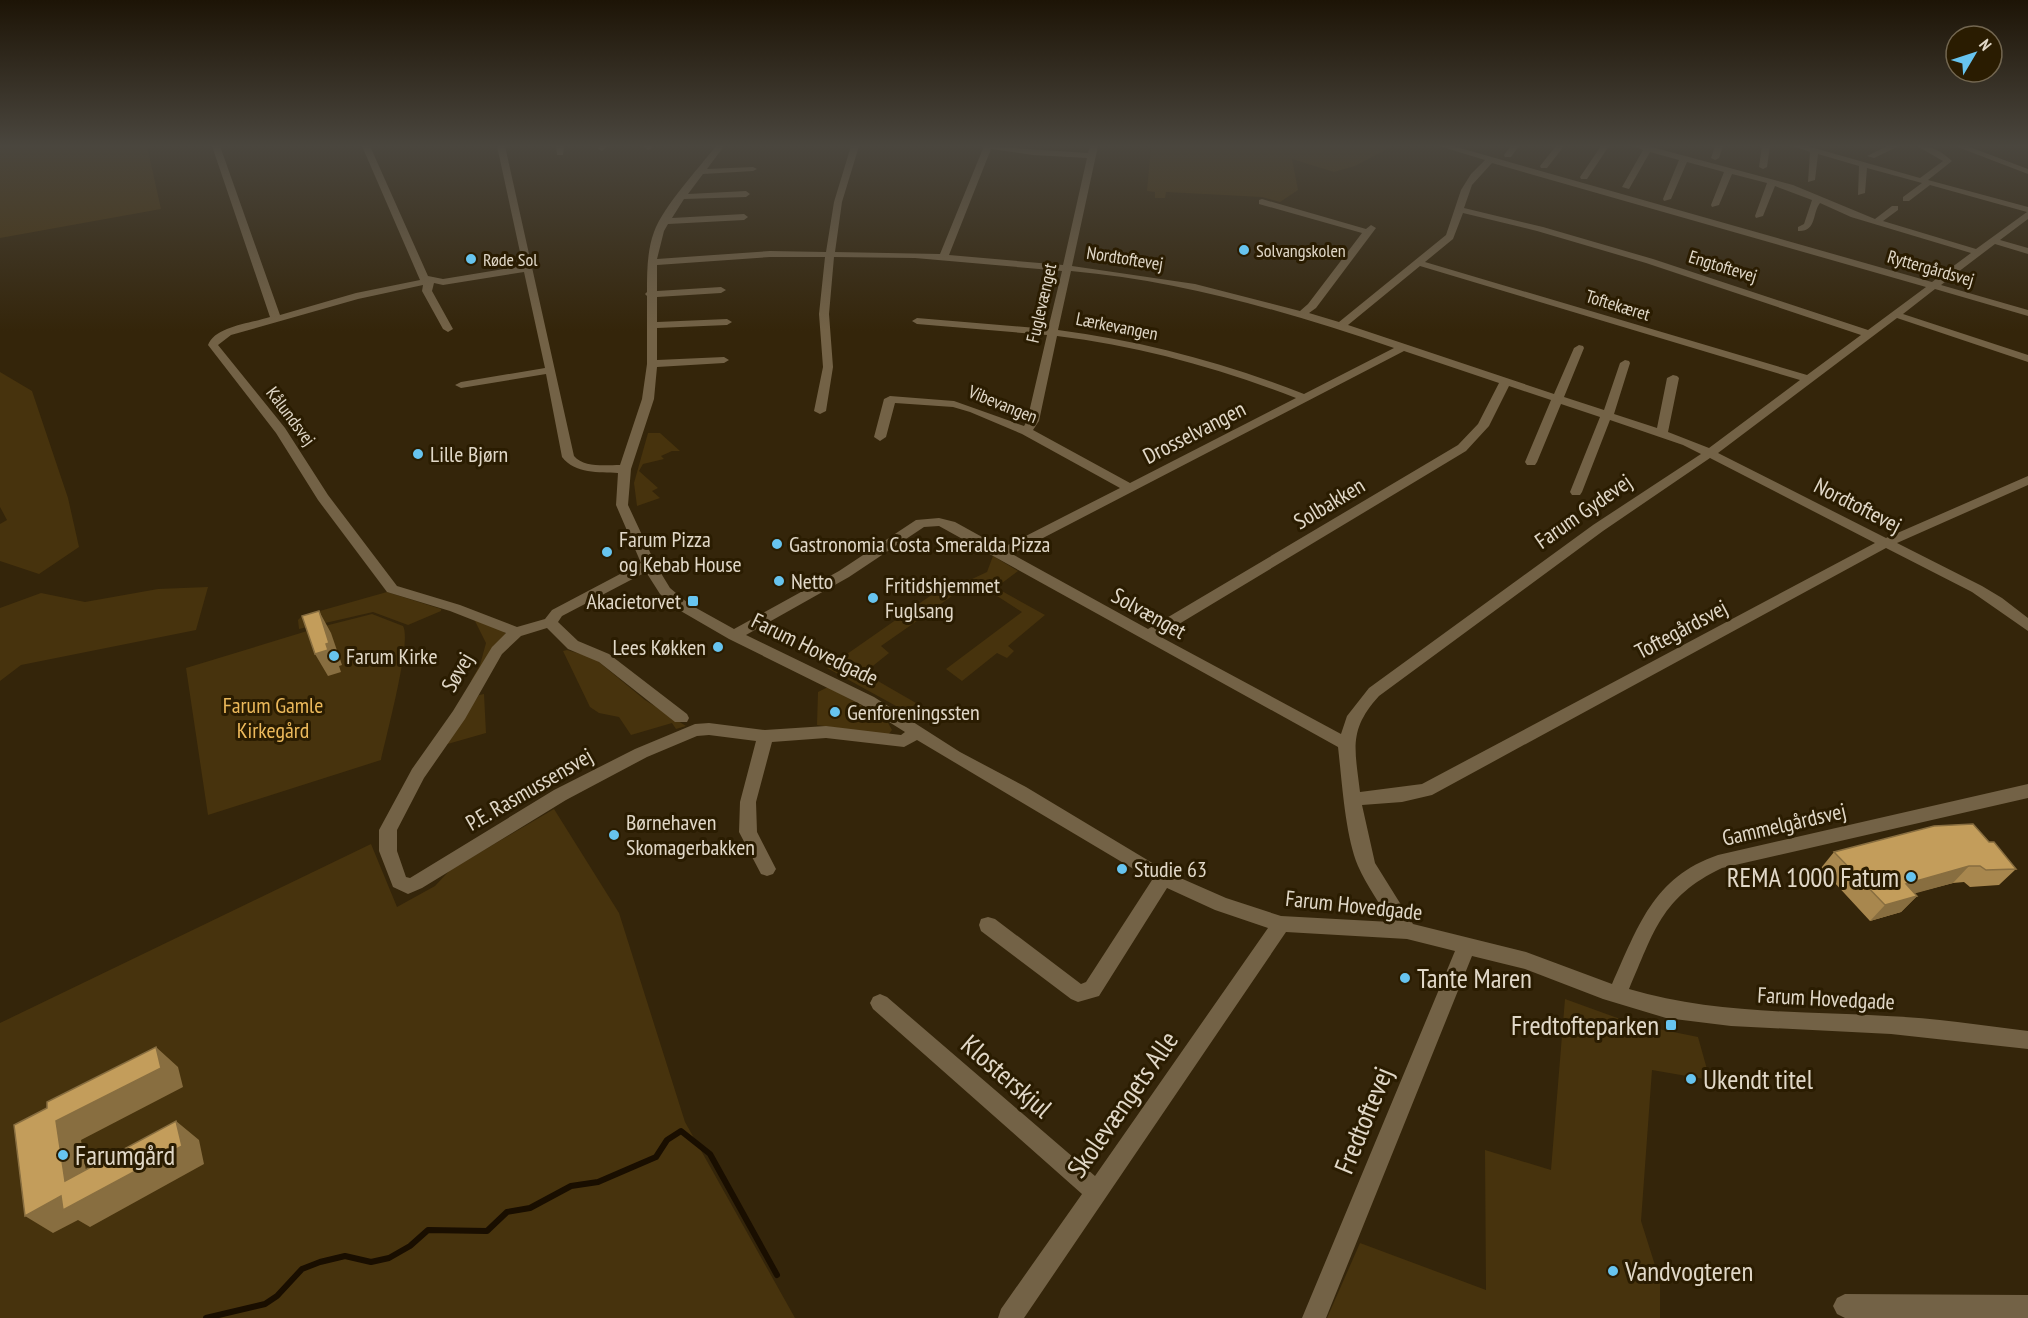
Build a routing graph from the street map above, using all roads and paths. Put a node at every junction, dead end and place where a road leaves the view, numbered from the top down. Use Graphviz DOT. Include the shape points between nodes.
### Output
graph roads {
  1 [pos="237,208"];
  2 [pos="393,208"];
  3 [pos="515,208"];
  4 [pos="673,208"];
  5 [pos="837,208"];
  6 [pos="964,208"];
  7 [pos="1080,208"];
  8 [pos="1283,208"];
  9 [pos="1657,208"];
  10 [pos="1762,208"];
  11 [pos="1813,208"];
  12 [pos="1841,208"];
  13 [pos="1895,208"];
  14 [pos="2012,208"];
  15 [pos="1460,210"];
  16 [pos="2028,212"];
  17 [pos="1759,216"];
  18 [pos="744,217"];
  19 [pos="665,221"];
  20 [pos="1876,222"];
  21 [pos="1801,229"];
  22 [pos="1994,241"];
  23 [pos="2028,251"];
  24 [pos="1976,252"];
  25 [pos="830,253"];
  26 [pos="944,257"];
  27 [pos="652,262"];
  28 [pos="1419,263"];
  29 [pos="528,268"];
  30 [pos="1066,268"];
  31 [pos="429,281"];
  32 [pos="1933,286"];
  33 [pos="721,290"];
  34 [pos="650,294"];
  35 [pos="2028,313"];
  36 [pos="1302,314"];
  37 [pos="1894,314"];
  38 [pos="276,319"];
  39 [pos="917,321"];
  40 [pos="727,322"];
  41 [pos="651,325"];
  42 [pos="1341,326"];
  43 [pos="448,329"];
  44 [pos="1051,331"];
  45 [pos="1869,334"];
  46 [pos="1404,347"];
  47 [pos="1579,348"];
  48 [pos="2028,359"];
  49 [pos="724,360"];
  50 [pos="1625,363"];
  51 [pos="652,364"];
  52 [pos="551,370"];
  53 [pos="1673,378"];
  54 [pos="1807,379"];
  55 [pos="1506,381"];
  56 [pos="461,385"];
  57 [pos="1305,398"];
  58 [pos="1557,399"];
  59 [pos="820,411"];
  60 [pos="1607,416"];
  61 [pos="1026,431"];
  62 [pos="1662,434"];
  63 [pos="880,437"];
  64 [pos="1710,453"];
  65 [pos="1531,462"];
  66 [pos="625,469"];
  67 [pos="2028,480"];
  68 [pos="1129,488"];
  69 [pos="1576,492"];
  70 [pos="1885,543"];
  71 [pos="1002,554"];
  72 [pos="649,566"];
  73 [pos="550,622"];
  74 [pos="2028,626"];
  75 [pos="516,632"];
  76 [pos="734,635"];
  77 [pos="1148,636"];
  78 [pos="681,718"];
  79 [pos="916,732"];
  80 [pos="765,736"];
  81 [pos="1346,744"];
  82 [pos="2028,791"];
  83 [pos="1352,799"];
  84 [pos="766,869"];
  85 [pos="394,873"];
  86 [pos="1163,878"];
  87 [pos="1281,924"];
  88 [pos="988,925"];
  89 [pos="1407,931"];
  90 [pos="1467,945"];
  91 [pos="1617,994"];
  92 [pos="880,1003"];
  93 [pos="2028,1040"];
  94 [pos="1096,1192"];
  95 [pos="1845,1306"];
  96 [pos="2028,1307"];
  97 [pos="1010,1318"];
  98 [pos="1314,1318"];
  1 -- 38 [label="street"];
  2 -- 31 [label="street" via="424,279"];
  3 -- 29 [label="street"];
  4 -- 19 [label="street, Farum Hovedgade"];
  5 -- 25 [label="street"];
  6 -- 26 [label="street"];
  7 -- 30 [label="street, Fuglevænget"];
  8 -- 36 [label="street" via="1369,230"];
  9 -- 32 [label="street, Ryttergårdsvej"];
  10 -- 17 [label="street"];
  11 -- 21 [label="street" via="1808,225"];
  12 -- 20 [label="street"];
  13 -- 20 [label="street"];
  14 -- 16 [label="street"];
  15 -- 28 [label="street" via="1450,237"];
  15 -- 45 [label="street, Engtoftevej" via="1496,217 1748,291"];
  16 -- 22 [label="street, Farum Gydevej"];
  18 -- 19 [label="street"];
  19 -- 27 [label="street, Farum Hovedgade"];
  20 -- 24 [label="street"];
  22 -- 23 [label="street"];
  22 -- 24 [label="street, Farum Gydevej"];
  24 -- 32 [label="street, Farum Gydevej"];
  25 -- 26 [label="street, Nordtoftevej"];
  25 -- 27 [label="street, Nordtoftevej"];
  25 -- 59 [label="street" via="824,315 828,367"];
  26 -- 30 [label="street, Nordtoftevej"];
  27 -- 34 [label="street, Farum Hovedgade"];
  28 -- 42 [label="street"];
  28 -- 54 [label="street, Toftekæret"];
  29 -- 31 [label="street, Kålundsvej"];
  29 -- 52 [label="street"];
  30 -- 36 [label="street, Nordtoftevej" via="1195,287"];
  30 -- 44 [label="street, Fuglevænget"];
  31 -- 38 [label="street, Kålundsvej" via="356,296"];
  31 -- 43 [label="street" via="427,291"];
  32 -- 35 [label="street, Ryttergårdsvej"];
  32 -- 37 [label="street, Farum Gydevej"];
  33 -- 34 [label="street"];
  34 -- 41 [label="street, Farum Hovedgade"];
  36 -- 42 [label="street, Nordtoftevej"];
  37 -- 45 [label="street, Farum Gydevej"];
  37 -- 48 [label="street"];
  38 -- 75 [label="street, Kålundsvej" via="227,333 213,345 281,431 392,590 456,608"];
  39 -- 44 [label="street, Lærkevangen"];
  40 -- 41 [label="street"];
  41 -- 51 [label="street, Farum Hovedgade"];
  42 -- 46 [label="street, Nordtoftevej"];
  44 -- 57 [label="street, Lærkevangen" via="1173,354"];
  44 -- 61 [label="street, Fuglevænget" via="1033,421"];
  45 -- 54 [label="street, Farum Gydevej"];
  46 -- 55 [label="street, Nordtoftevej"];
  46 -- 57 [label="street, Drosselvangen"];
  47 -- 58 [label="street"];
  49 -- 51 [label="street"];
  50 -- 60 [label="street"];
  51 -- 66 [label="street, Farum Hovedgade" via="648,399"];
  52 -- 56 [label="street"];
  52 -- 66 [label="street" via="568,457 573,464"];
  53 -- 62 [label="street"];
  54 -- 64 [label="street, Farum Gydevej"];
  55 -- 58 [label="street, Nordtoftevej"];
  55 -- 77 [label="street, Solbakken" via="1485,425 1462,447"];
  57 -- 68 [label="street, Drosselvangen"];
  58 -- 60 [label="street, Nordtoftevej"];
  58 -- 65 [label="street"];
  60 -- 62 [label="street, Nordtoftevej"];
  60 -- 69 [label="street"];
  61 -- 63 [label="street, Vibevangen" via="954,404 890,399"];
  61 -- 68 [label="street, Vibevangen"];
  62 -- 64 [label="street, Nordtoftevej"];
  64 -- 70 [label="street, Nordtoftevej"];
  64 -- 81 [label="street, Farum Gydevej" via="1598,528 1374,692 1353,720"];
  66 -- 72 [label="street, Farum Hovedgade" via="622,506"];
  67 -- 70 [label="street, Toftegårdsvej"];
  68 -- 71 [label="street, Drosselvangen"];
  70 -- 74 [label="street, Nordtoftevej" via="1977,589"];
  70 -- 83 [label="street, Toftegårdsvej" via="1426,790"];
  71 -- 76 [label="street, Solvænget" via="950,525 921,523 844,574"];
  71 -- 77 [label="street, Solvænget"];
  72 -- 73 [label="street" via="557,613"];
  72 -- 76 [label="street, Farum Hovedgade" via="676,602"];
  73 -- 75 [label="street"];
  73 -- 78 [label="street" via="573,645 604,658"];
  75 -- 85 [label="street, Søvej" via="487,664 388,830"];
  76 -- 79 [label="street, Farum Hovedgade" via="868,700"];
  77 -- 81 [label="street, Solvænget"];
  79 -- 80 [label="street" via="904,741 826,732"];
  79 -- 86 [label="street, Farum Hovedgade"];
  80 -- 84 [label="street" via="748,802 748,832"];
  80 -- 85 [label="street, P.E. Rasmussensvej" via="695,730 560,795 416,883 408,886 399,882"];
  81 -- 83 [label="street, Farum Gydevej"];
  82 -- 91 [label="street, Gammelgårdsvej" via="1718,862 1685,879 1667,897 1650,923"];
  83 -- 89 [label="street, Farum Gydevej" via="1366,863"];
  86 -- 87 [label="street, Farum Hovedgade" via="1221,904"];
  86 -- 88 [label="street" via="1092,990 1078,993"];
  87 -- 89 [label="street, Farum Hovedgade"];
  87 -- 94 [label="street, Skolevængets Alle"];
  89 -- 90 [label="street, Farum Hovedgade"];
  90 -- 91 [label="street, Farum Hovedgade" via="1526,961"];
  90 -- 98 [label="street, Fredtoftevej"];
  91 -- 93 [label="street, Farum Hovedgade" via="1704,1014 1891,1025"];
  92 -- 94 [label="street, Klosterskjul"];
  94 -- 97 [label="street, Skolevængets Alle"];
  95 -- 96 [label="street"];
}
